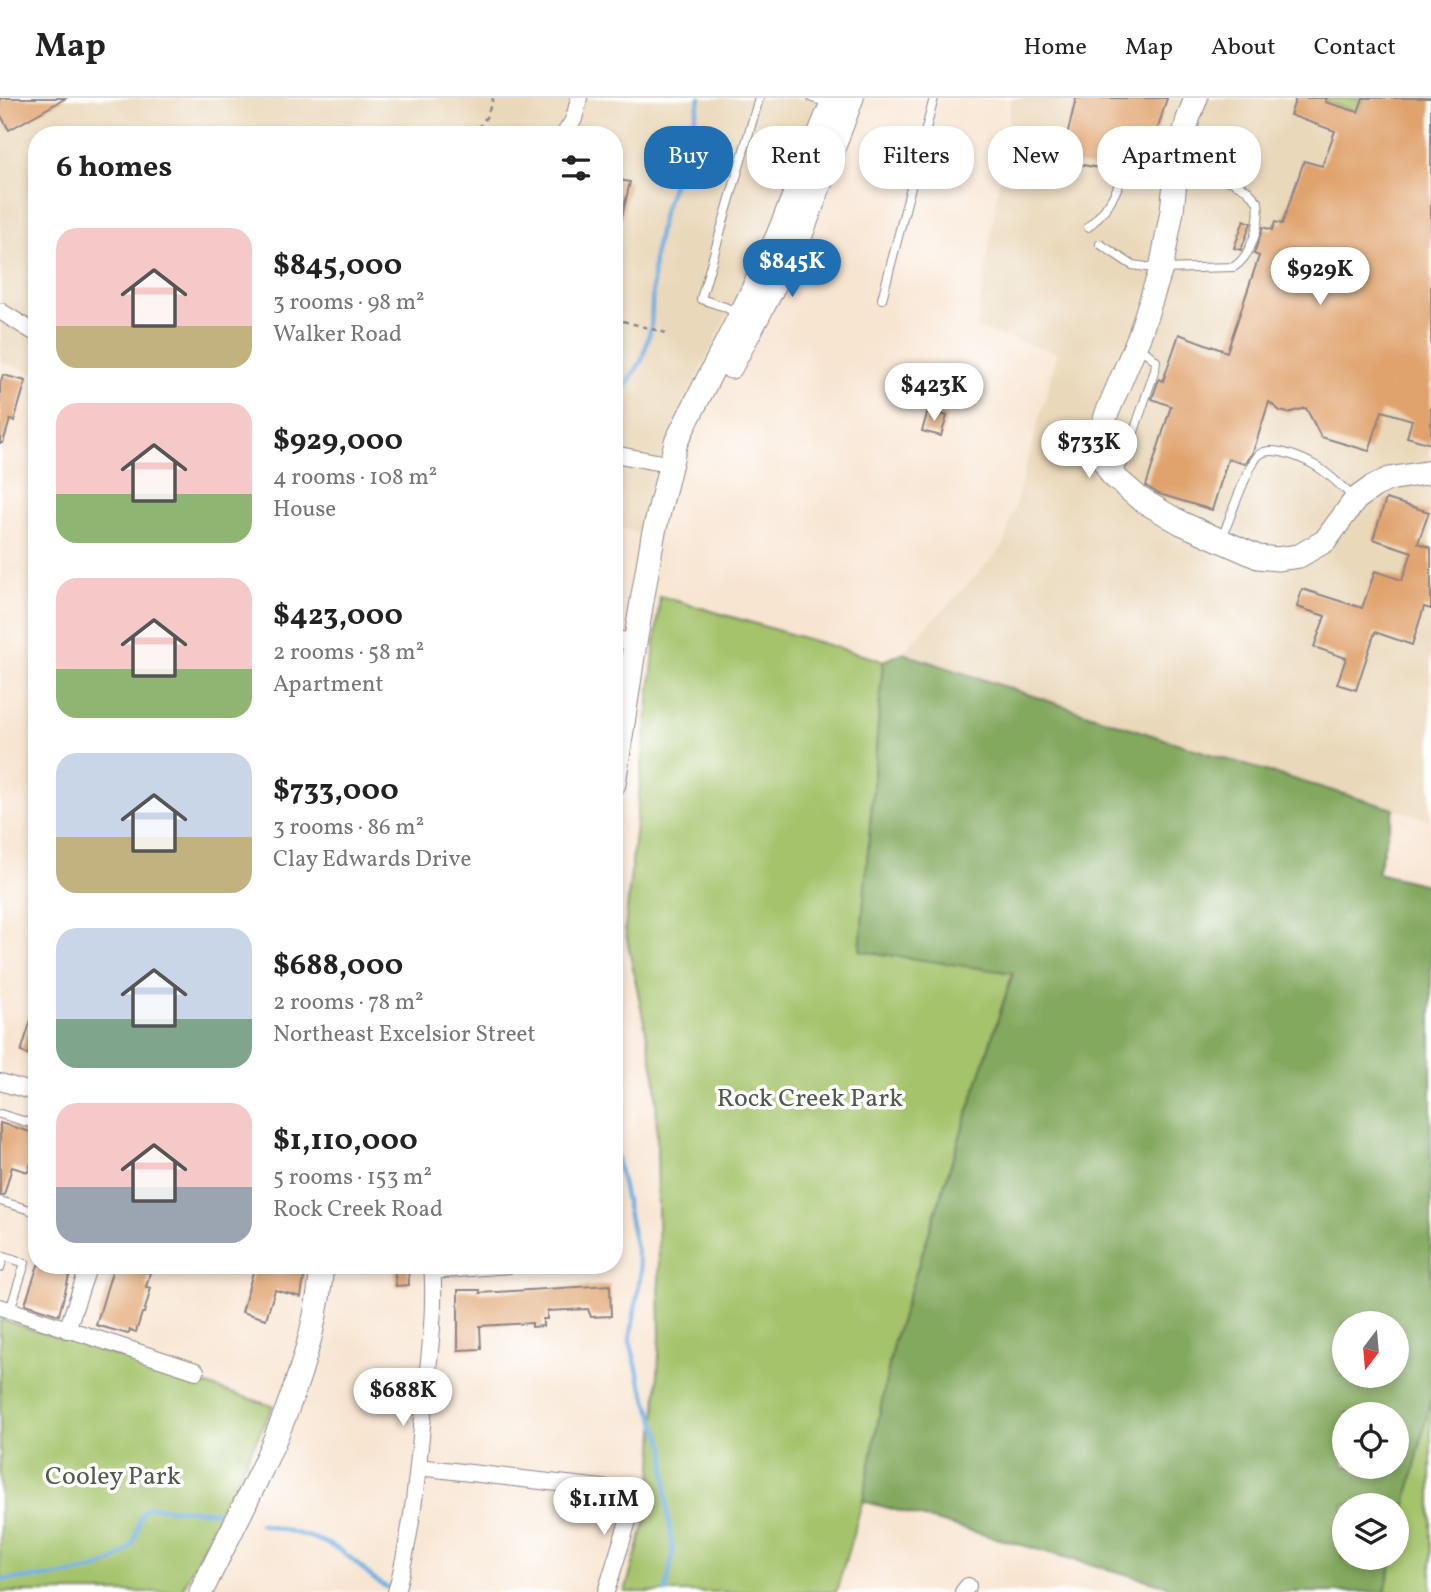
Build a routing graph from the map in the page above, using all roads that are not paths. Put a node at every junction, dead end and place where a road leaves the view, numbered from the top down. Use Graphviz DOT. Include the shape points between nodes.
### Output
graph roads {
  1 [pos="579,98"];
  2 [pos="759,98"];
  3 [pos="934,98"];
  4 [pos="1196,98"];
  5 [pos="835,102"];
  6 [pos="570,126"];
  7 [pos="1186,126"];
  8 [pos="1118,189"];
  9 [pos="1174,189"];
  10 [pos="1244,189"];
  11 [pos="1088,227"];
  12 [pos="1100,244"];
  13 [pos="1161,269"];
  14 [pos="881,299"];
  15 [pos="0,311"];
  16 [pos="747,320"];
  17 [pos="28,328"];
  18 [pos="1134,348"];
  19 [pos="623,456"];
  20 [pos="671,465"];
  21 [pos="1431,472"];
  22 [pos="1112,475"];
  23 [pos="1356,499"];
  24 [pos="1222,540"];
  25 [pos="624,640"];
  26 [pos="0,1082"];
  27 [pos="28,1090"];
  28 [pos="0,1114"];
  29 [pos="28,1122"];
  30 [pos="0,1201"];
  31 [pos="28,1209"];
  32 [pos="0,1268"];
  33 [pos="86,1274"];
  34 [pos="321,1274"];
  35 [pos="432,1274"];
  36 [pos="5,1309"];
  37 [pos="67,1330"];
  38 [pos="196,1371"];
  39 [pos="418,1467"];
  40 [pos="201,1592"];
  41 [pos="396,1592"];
  42 [pos="606,1592"];
  43 [pos="962,1592"];
  44 [pos="969,1592"];
  1 -- 6 [label="street"];
  2 -- 16 [label="lane" via="701,299"];
  3 -- 14 [label="lane"];
  4 -- 7 [label="street"];
  5 -- 16 [label="street"];
  8 -- 11 [label="lane" via="1111,204"];
  9 -- 13 [label="street"];
  10 -- 13 [label="lane" via="1258,202 1259,212 1246,256 1234,267"];
  12 -- 13 [label="lane" via="1132,265"];
  13 -- 18 [label="street"];
  15 -- 17 [label="street"];
  16 -- 20 [label="street" via="676,442"];
  18 -- 22 [label="street" via="1098,441"];
  18 -- 22 [label="lane" via="1156,361 1155,370 1123,464"];
  19 -- 20 [label="street"];
  20 -- 25 [label="street"];
  21 -- 23 [label="street" via="1389,478"];
  22 -- 24 [label="street" via="1140,499"];
  23 -- 24 [label="street" via="1325,541 1299,556 1258,556"];
  23 -- 24 [label="lane" via="1316,466 1275,451 1262,452"];
  26 -- 27 [label="street"];
  28 -- 29 [label="lane"];
  30 -- 31 [label="lane"];
  32 -- 36 [label="lane" via="4,1256 25,1263"];
  33 -- 37 [label="street"];
  34 -- 40 [label="street" via="314,1332 289,1406"];
  35 -- 39 [label="street"];
  36 -- 37 [label="street"];
  37 -- 38 [label="street"];
  39 -- 41 [label="street"];
  39 -- 42 [label="street" via="637,1492"];
  43 -- 44 [label="street" via="968,1586"];
}
